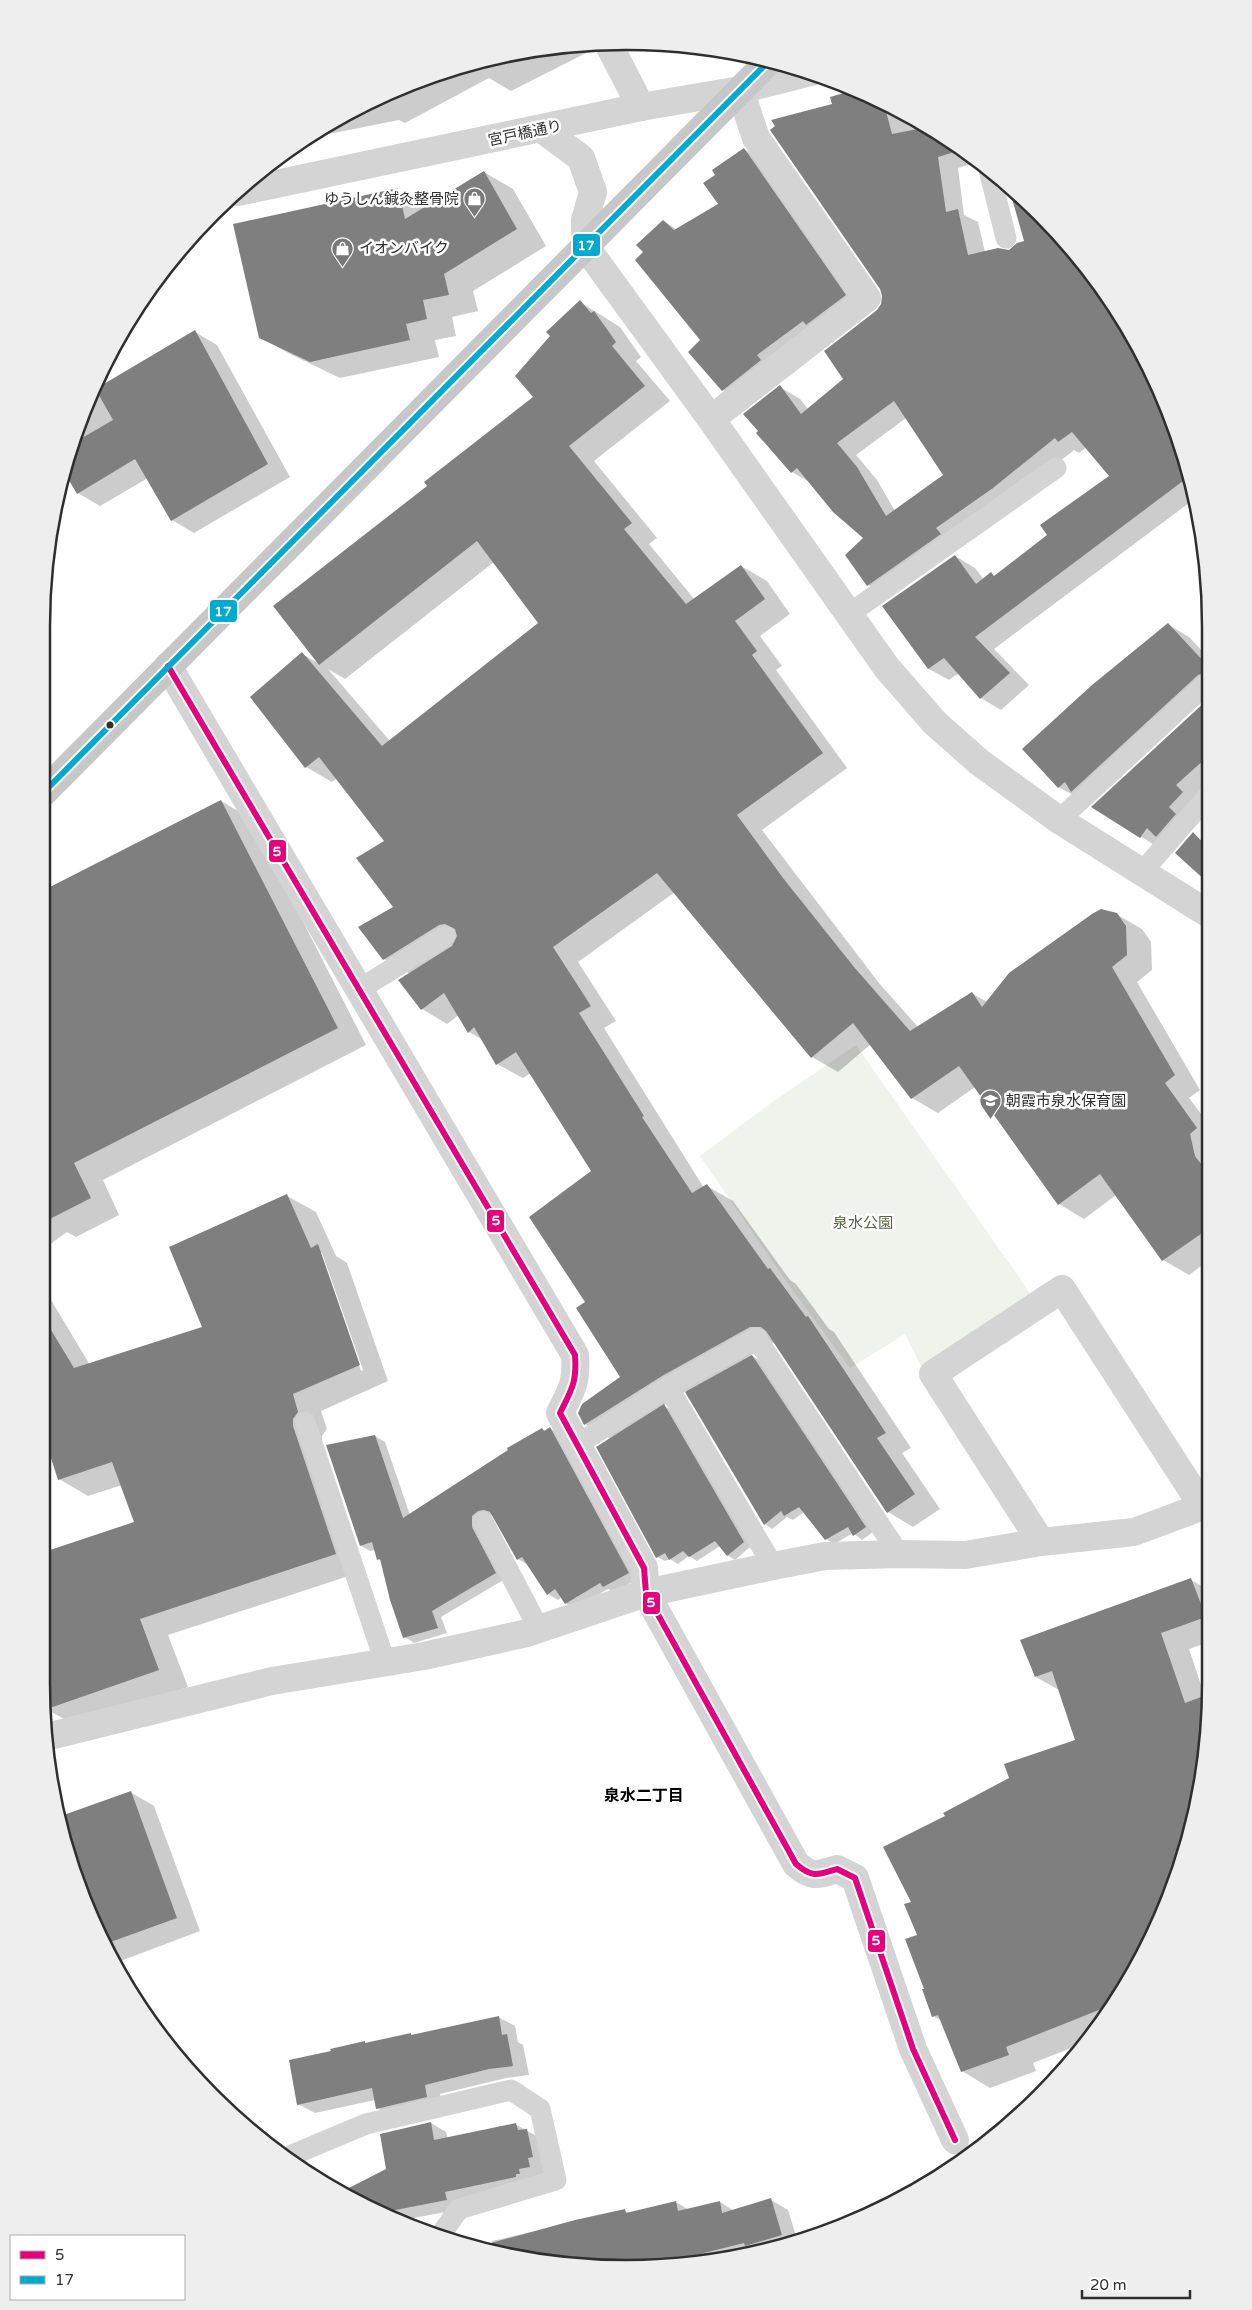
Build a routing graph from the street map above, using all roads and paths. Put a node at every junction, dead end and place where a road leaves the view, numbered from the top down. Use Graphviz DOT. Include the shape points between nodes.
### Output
graph roads {
  1 [pos="612,50"];
  2 [pos="763,67"];
  3 [pos="795,76"];
  4 [pos="740,90"];
  5 [pos="641,107"];
  6 [pos="543,130"];
  7 [pos="992,181"];
  8 [pos="250,190"];
  9 [pos="1006,238"];
  10 [pos="585,246"];
  11 [pos="711,419"];
  12 [pos="1056,468"];
  13 [pos="849,614"];
  14 [pos="168,666"];
  15 [pos="1202,688"];
  16 [pos="50,786"];
  17 [pos="1202,803"];
  18 [pos="1060,820"];
  19 [pos="1143,871"];
  20 [pos="1202,910"];
  21 [pos="445,936"];
  22 [pos="360,990"];
  23 [pos="668,1387"];
  24 [pos="305,1422"];
  25 [pos="578,1444"];
  26 [pos="1202,1499"];
  27 [pos="1202,1506"];
  28 [pos="483,1522"];
  29 [pos="1041,1542"];
  30 [pos="899,1554"];
  31 [pos="773,1566"];
  32 [pos="646,1593"];
  33 [pos="539,1629"];
  34 [pos="385,1662"];
  35 [pos="52,1735"];
  36 [pos="955,2140"];
  37 [pos="294,2154"];
  38 [pos="444,2230"];
  1 -- 5 [label="street"];
  2 -- 4 [label="main road"];
  3 -- 4 [label="street, 宮戸橋通り"];
  4 -- 5 [label="street, 宮戸橋通り"];
  4 -- 10 [label="main road"];
  4 -- 11 [label="street" via="756,138 867,298"];
  5 -- 6 [label="street, 宮戸橋通り"];
  6 -- 8 [label="street, 宮戸橋通り"];
  6 -- 10 [label="street" via="581,158 593,192 585,220"];
  7 -- 9 [label="lane"];
  10 -- 11 [label="street"];
  10 -- 14 [label="main road"];
  11 -- 13 [label="street"];
  12 -- 13 [label="lane"];
  13 -- 18 [label="street" via="888,668 935,723 978,762"];
  14 -- 16 [label="main road"];
  14 -- 22 [label="street"];
  15 -- 18 [label="lane"];
  17 -- 19 [label="lane"];
  18 -- 19 [label="street"];
  19 -- 20 [label="street"];
  21 -- 22 [label="lane"];
  22 -- 25 [label="street" via="575,1355 573,1388 560,1413"];
  23 -- 25 [label="lane"];
  23 -- 30 [label="lane" via="756,1338"];
  23 -- 31 [label="lane"];
  24 -- 34 [label="lane"];
  25 -- 32 [label="street" via="644,1568"];
  26 -- 29 [label="street" via="1062,1289 933,1374"];
  27 -- 29 [label="street" via="1134,1532"];
  28 -- 33 [label="lane"];
  29 -- 30 [label="street" via="965,1555"];
  30 -- 31 [label="street" via="824,1556"];
  31 -- 32 [label="street"];
  32 -- 33 [label="street"];
  32 -- 36 [label="street" via="796,1864 817,1875 838,1869 855,1878 913,2049"];
  33 -- 34 [label="street"];
  34 -- 35 [label="street" via="272,1681"];
  37 -- 38 [label="lane" via="366,2124 511,2090 540,2109 556,2180 459,2209"];
}
